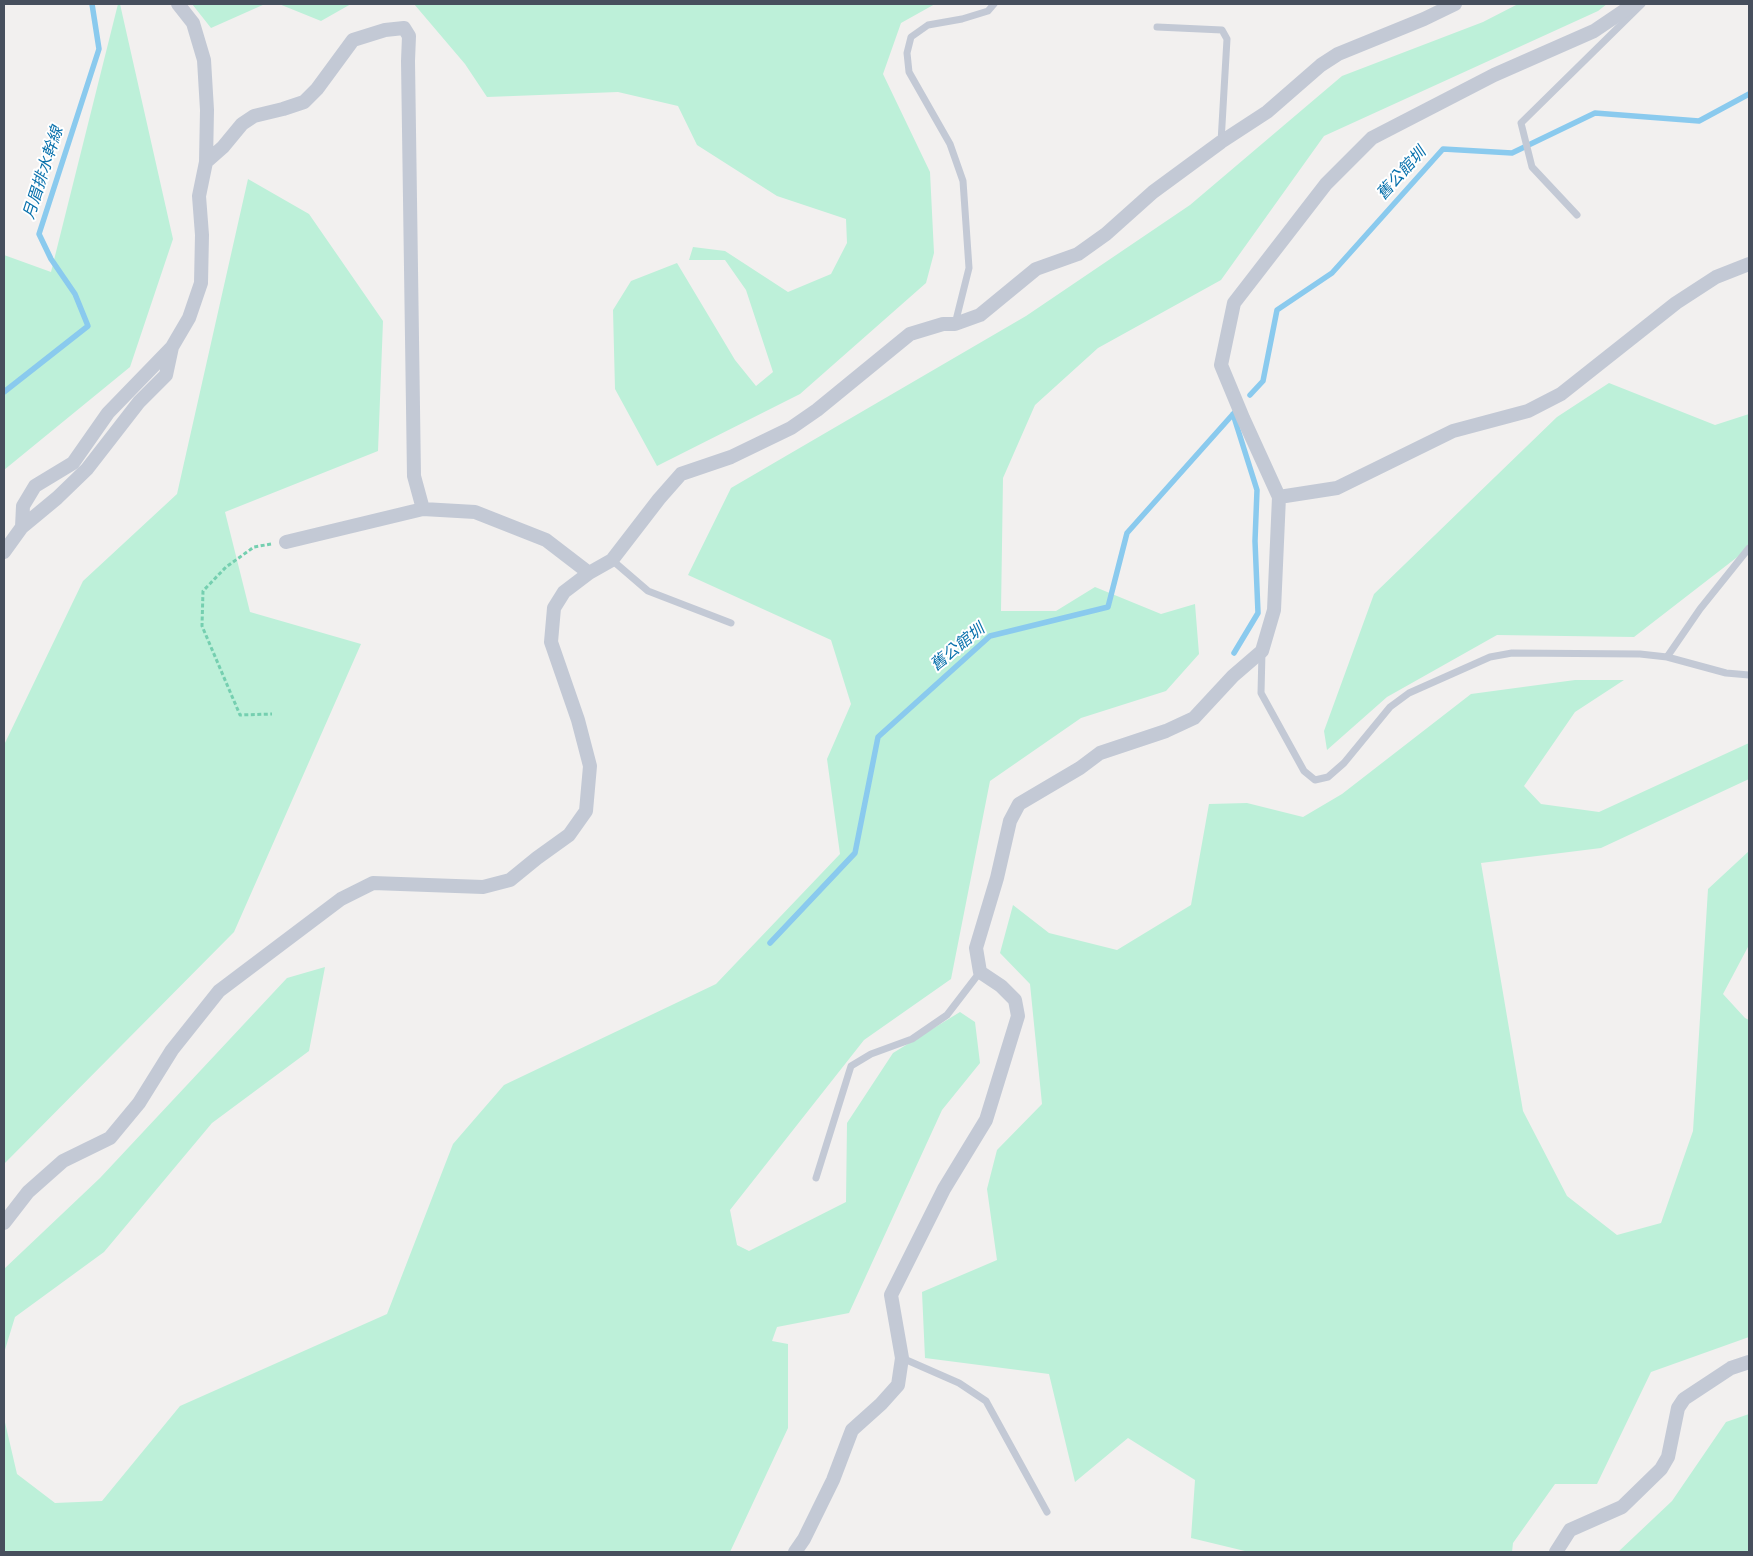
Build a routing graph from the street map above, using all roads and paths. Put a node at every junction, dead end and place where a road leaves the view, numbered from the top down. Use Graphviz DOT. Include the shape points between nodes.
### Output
graph roads {
  1 [pos="178,4"];
  2 [pos="994,4"];
  3 [pos="1455,4"];
  4 [pos="1634,4"];
  5 [pos="1642,4"];
  6 [pos="1156,27"];
  7 [pos="1221,142"];
  8 [pos="206,162"];
  9 [pos="1577,215"];
  10 [pos="1749,264"];
  11 [pos="955,324"];
  12 [pos="172,347"];
  13 [pos="1278,497"];
  14 [pos="423,509"];
  15 [pos="22,527"];
  16 [pos="286,542"];
  17 [pos="1749,548"];
  18 [pos="4,552"];
  19 [pos="612,560"];
  20 [pos="588,573"];
  21 [pos="731,622"];
  22 [pos="1262,652"];
  23 [pos="1667,657"];
  24 [pos="1749,675"];
  25 [pos="272,714"];
  26 [pos="980,972"];
  27 [pos="816,1178"];
  28 [pos="4,1223"];
  29 [pos="902,1358"];
  30 [pos="1749,1362"];
  31 [pos="1047,1512"];
  32 [pos="794,1552"];
  33 [pos="1556,1552"];
  1 -- 8 [label="street" via="193,23 204,60"];
  2 -- 11 [label="lane" via="988,11 928,25 911,37 907,53 909,72 950,144 963,181 969,268"];
  3 -- 7 [label="street" via="1338,54 1267,112"];
  4 -- 13 [label="street" via="1594,31 1494,74 1372,138 1326,184 1234,303 1221,365"];
  5 -- 9 [label="lane" via="1522,123 1532,167"];
  6 -- 7 [label="lane" via="1222,30 1227,39"];
  7 -- 11 [label="street" via="1153,192 1078,254 1036,270 980,315"];
  8 -- 12 [label="street" via="199,196 201,283 189,318"];
  8 -- 14 [label="street" via="242,124 254,116 304,102 353,40 404,28 409,36 414,476"];
  10 -- 13 [label="street" via="1716,277 1676,303 1561,394 1528,412 1453,431 1337,488"];
  11 -- 19 [label="street" via="943,324 910,334 791,428 731,457 682,474"];
  12 -- 15 [label="street" via="166,375 140,402 88,469"];
  12 -- 15 [label="street" via="108,413 73,463 35,486 23,506"];
  13 -- 22 [label="street" via="1274,610"];
  14 -- 16 [label="street"];
  14 -- 20 [label="street" via="475,512 546,540"];
  15 -- 18 [label="street"];
  16 -- 25 [label="path" via="254,547 226,567 203,591 202,626 240,715"];
  17 -- 23 [label="lane"];
  19 -- 20 [label="street"];
  19 -- 21 [label="lane" via="648,591"];
  20 -- 28 [label="street" via="564,592 554,608 551,642 590,766 586,811 569,835 510,880 482,887 373,883 341,899 219,990 172,1050 139,1103 110,1138 63,1161 28,1192"];
  22 -- 23 [label="lane" via="1261,692 1304,771 1315,780 1328,777 1344,763 1390,707 1409,693 1490,657 1512,653"];
  22 -- 26 [label="street" via="1233,676 1194,718 1100,753 1019,804 1010,820 976,948"];
  23 -- 24 [label="lane" via="1726,673"];
  26 -- 27 [label="lane" via="947,1015 912,1039 871,1054 851,1066"];
  26 -- 29 [label="street" via="1015,1000 1018,1016 986,1120 944,1190 891,1295"];
  29 -- 31 [label="lane" via="959,1384 986,1401"];
  29 -- 32 [label="street" via="898,1385 852,1430 833,1480 804,1540"];
  30 -- 33 [label="street" via="1732,1368 1684,1399 1678,1408 1668,1457 1662,1469 1622,1507 1570,1530"];
}
